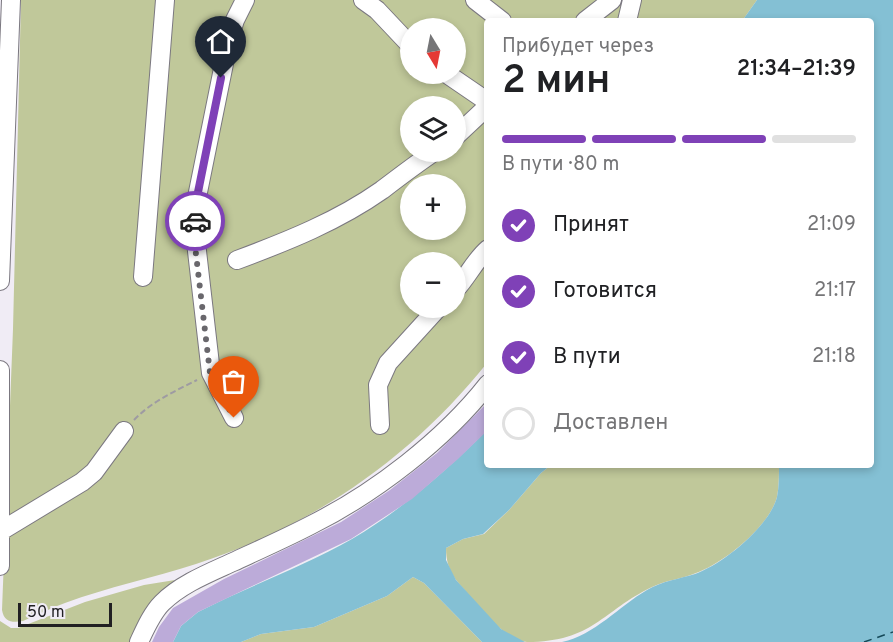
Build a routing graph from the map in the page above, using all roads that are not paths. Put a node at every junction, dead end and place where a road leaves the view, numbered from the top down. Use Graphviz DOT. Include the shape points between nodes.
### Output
graph roads {
  1 [pos="165,0"];
  2 [pos="245,0"];
  3 [pos="363,0"];
  4 [pos="475,0"];
  5 [pos="612,0"];
  6 [pos="632,0"];
  7 [pos="9,4"];
  8 [pos="498,18"];
  9 [pos="589,18"];
  10 [pos="628,18"];
  11 [pos="400,34"];
  12 [pos="461,84"];
  13 [pos="484,101"];
  14 [pos="484,108"];
  15 [pos="466,126"];
  16 [pos="420,162"];
  17 [pos="484,252"];
  18 [pos="237,260"];
  19 [pos="143,277"];
  20 [pos="466,278"];
  21 [pos="0,281"];
  22 [pos="429,318"];
  23 [pos="0,370"];
  24 [pos="484,388"];
  25 [pos="234,418"];
  26 [pos="380,425"];
  27 [pos="124,431"];
  28 [pos="1,531"];
  29 [pos="0,566"];
  30 [pos="139,642"];
  1 -- 19 [label="street"];
  2 -- 25 [label="street" via="229,39 195,207 195,246 210,373"];
  3 -- 11 [label="street"];
  4 -- 8 [label="street"];
  5 -- 9 [label="street"];
  6 -- 10 [label="street"];
  7 -- 21 [label="street"];
  12 -- 13 [label="street"];
  14 -- 15 [label="street"];
  16 -- 18 [label="street" via="345,212 296,238"];
  17 -- 20 [label="street"];
  22 -- 26 [label="street" via="388,363 378,385"];
  23 -- 28 [label="street"];
  24 -- 30 [label="street" via="418,454 356,500 181,589 162,603"];
  27 -- 28 [label="street" via="82,482"];
  28 -- 29 [label="street"];
}
